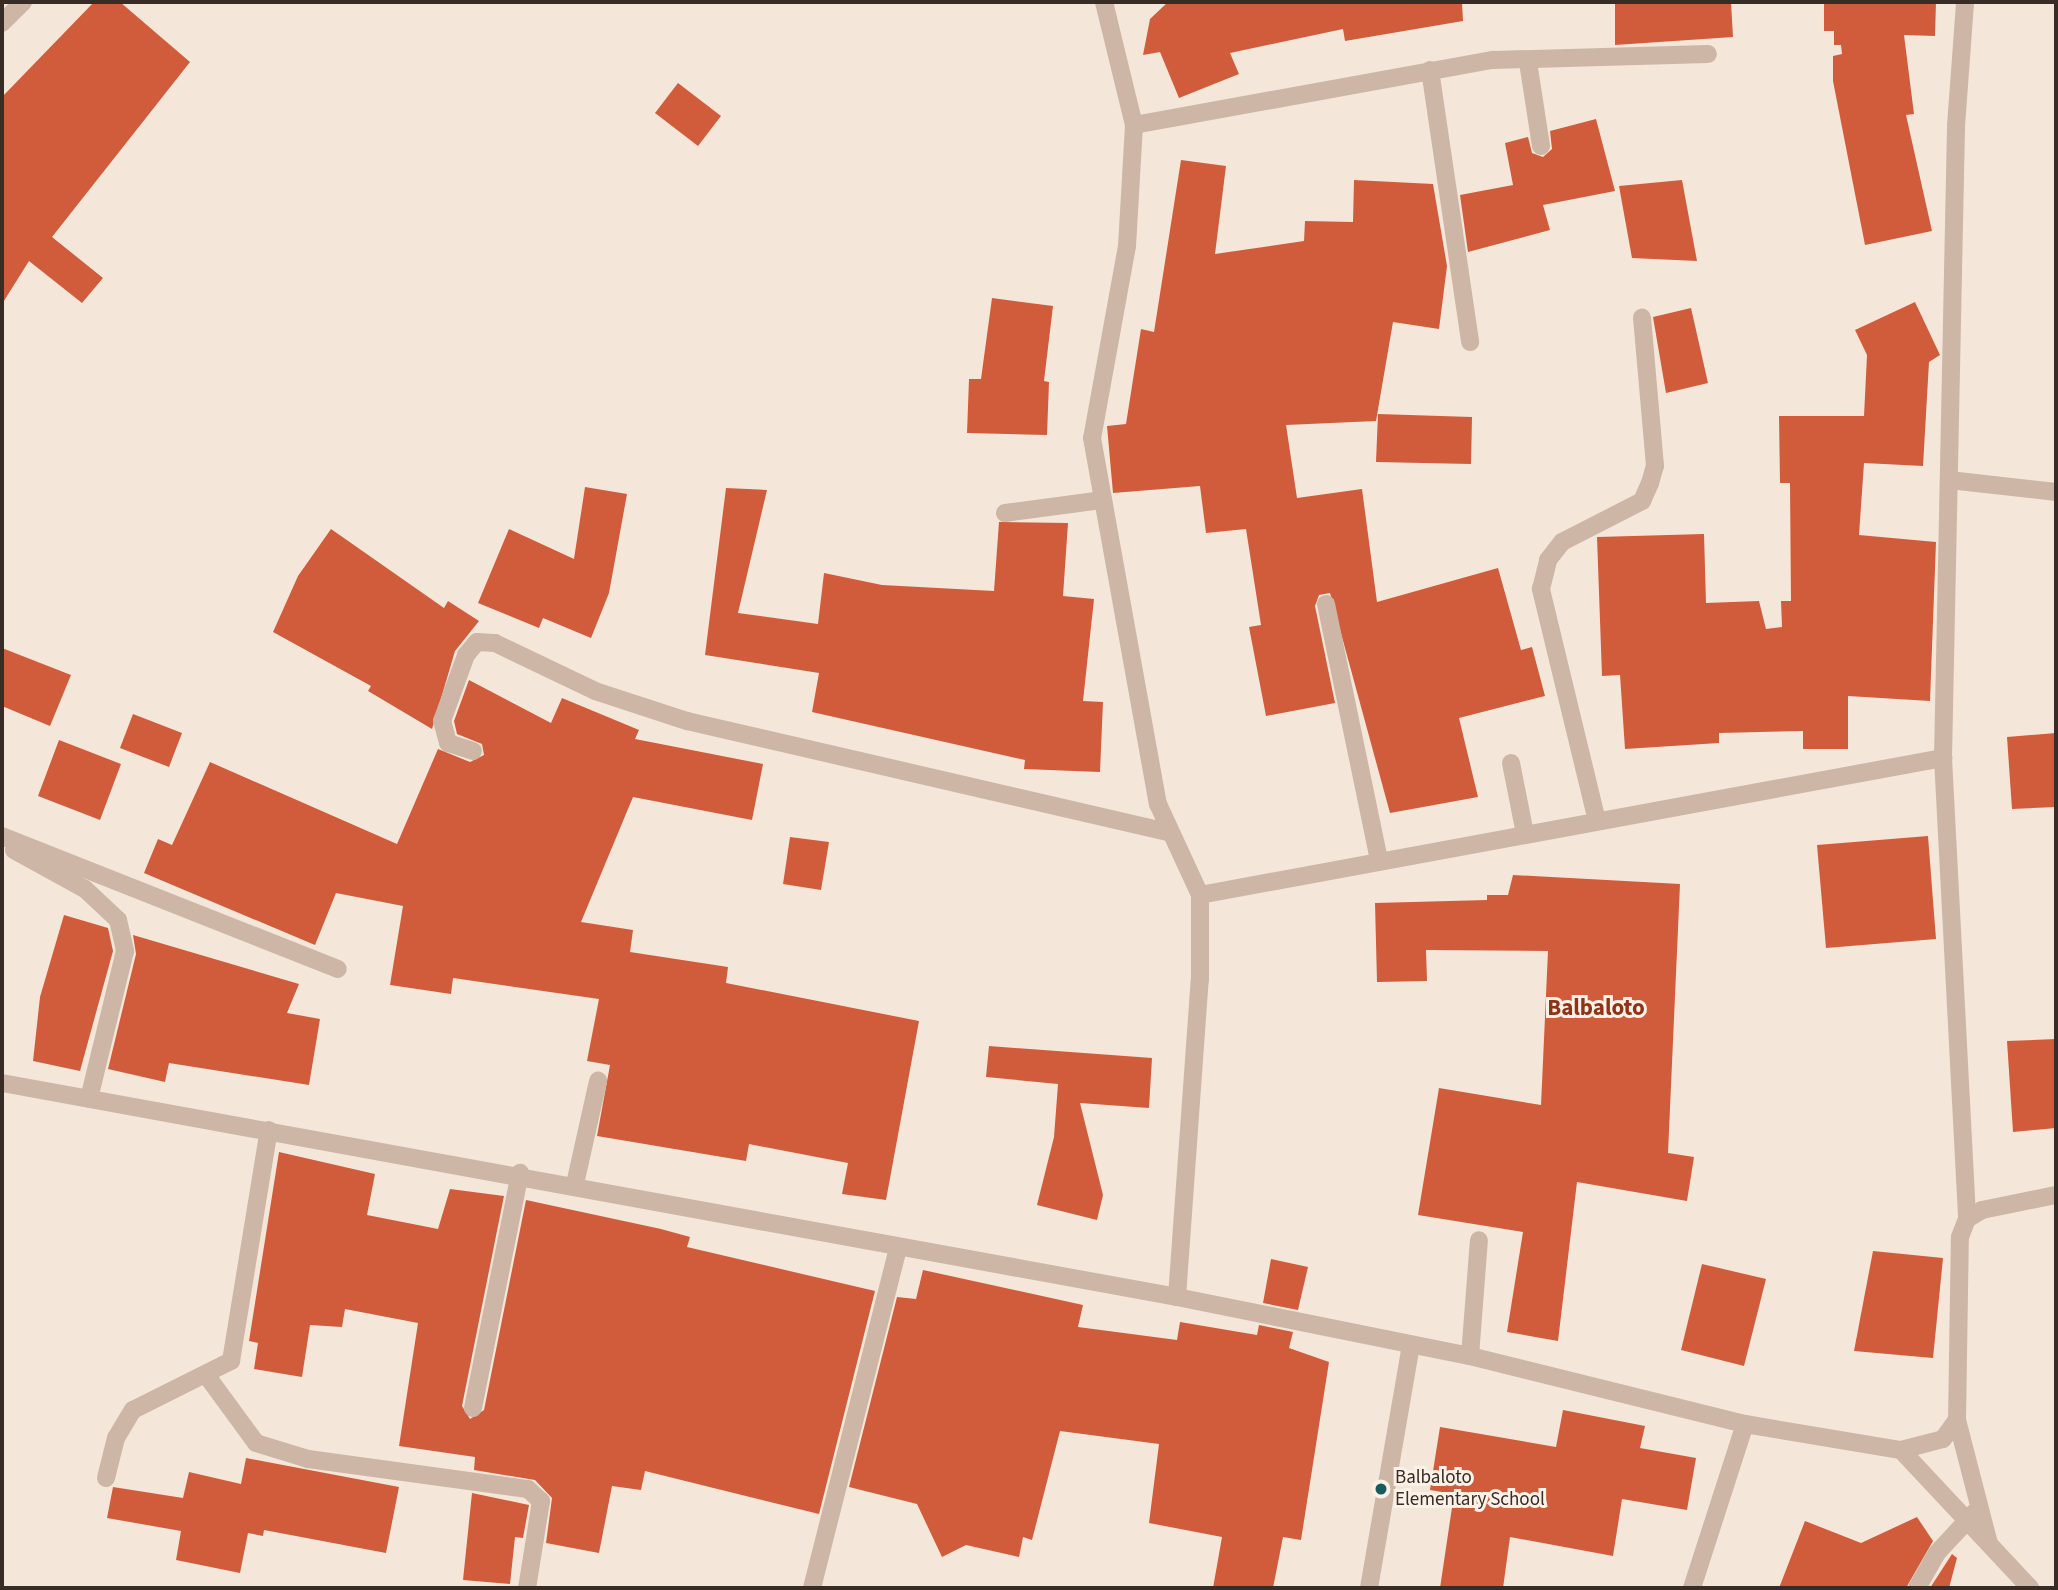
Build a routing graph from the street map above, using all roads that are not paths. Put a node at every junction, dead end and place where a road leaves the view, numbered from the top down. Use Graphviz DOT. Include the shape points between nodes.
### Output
graph roads {
  1 [pos="23,2"];
  2 [pos="1104,2"];
  3 [pos="1965,2"];
  4 [pos="2,23"];
  5 [pos="1708,54"];
  6 [pos="1528,62"];
  7 [pos="1430,70"];
  8 [pos="1134,125"];
  9 [pos="1541,146"];
  10 [pos="1642,318"];
  11 [pos="1470,342"];
  12 [pos="1949,480"];
  13 [pos="2056,492"];
  14 [pos="1103,500"];
  15 [pos="1005,513"];
  16 [pos="1326,604"];
  17 [pos="473,751"];
  18 [pos="1943,758"];
  19 [pos="1511,763"];
  20 [pos="1597,821"];
  21 [pos="1166,832"];
  22 [pos="1525,834"];
  23 [pos="2,836"];
  24 [pos="2,843"];
  25 [pos="1379,861"];
  26 [pos="1199,895"];
  27 [pos="338,969"];
  28 [pos="597,1081"];
  29 [pos="2,1083"];
  30 [pos="89,1099"];
  31 [pos="269,1130"];
  32 [pos="520,1173"];
  33 [pos="575,1184"];
  34 [pos="2056,1195"];
  35 [pos="1967,1219"];
  36 [pos="1479,1240"];
  37 [pos="898,1247"];
  38 [pos="1177,1297"];
  39 [pos="1411,1345"];
  40 [pos="1470,1356"];
  41 [pos="206,1376"];
  42 [pos="473,1408"];
  43 [pos="1957,1420"];
  44 [pos="1745,1424"];
  45 [pos="1901,1450"];
  46 [pos="106,1478"];
  47 [pos="1984,1505"];
  48 [pos="1967,1518"];
  49 [pos="1988,1540"];
  50 [pos="527,1588"];
  51 [pos="812,1588"];
  52 [pos="1369,1588"];
  53 [pos="1692,1588"];
  54 [pos="1917,1588"];
  55 [pos="2030,1588"];
  1 -- 4 [label="street"];
  2 -- 8 [label="street"];
  3 -- 12 [label="street" via="1956,126"];
  5 -- 6 [label="street"];
  6 -- 7 [label="street" via="1493,60"];
  6 -- 9 [label="street"];
  7 -- 8 [label="street"];
  7 -- 11 [label="street"];
  8 -- 14 [label="street" via="1127,246 1092,410"];
  10 -- 20 [label="street" via="1655,467 1650,484 1642,500 1562,542 1548,560 1541,589"];
  12 -- 13 [label="street"];
  12 -- 18 [label="street"];
  14 -- 15 [label="street"];
  14 -- 21 [label="street"];
  16 -- 25 [label="street"];
  17 -- 21 [label="street" via="448,743 442,721 466,655 477,642 495,643 594,691 687,721"];
  18 -- 20 [label="street"];
  18 -- 35 [label="street"];
  19 -- 22 [label="street"];
  20 -- 22 [label="street"];
  21 -- 26 [label="street"];
  22 -- 25 [label="street"];
  23 -- 27 [label="street"];
  24 -- 30 [label="street" via="85,889 118,920 125,951"];
  25 -- 26 [label="street"];
  26 -- 38 [label="street" via="1200,980"];
  28 -- 33 [label="street"];
  29 -- 30 [label="street"];
  30 -- 31 [label="street"];
  31 -- 32 [label="street"];
  31 -- 41 [label="street" via="235,1347 230,1361"];
  32 -- 33 [label="street"];
  32 -- 42 [label="street"];
  33 -- 37 [label="street"];
  34 -- 35 [label="street" via="1982,1210"];
  35 -- 43 [label="street" via="1960,1237"];
  36 -- 40 [label="street"];
  37 -- 38 [label="street"];
  37 -- 51 [label="street"];
  38 -- 39 [label="street"];
  39 -- 40 [label="street"];
  39 -- 52 [label="street"];
  40 -- 44 [label="street"];
  41 -- 46 [label="street" via="133,1410 116,1438"];
  41 -- 50 [label="street" via="256,1443 308,1459 528,1489 541,1501"];
  43 -- 45 [label="street" via="1943,1440"];
  43 -- 47 [label="street"];
  44 -- 45 [label="street"];
  44 -- 53 [label="street"];
  45 -- 48 [label="street"];
  47 -- 48 [label="street"];
  47 -- 49 [label="street"];
  48 -- 49 [label="street"];
  48 -- 54 [label="street"];
  49 -- 55 [label="street"];
}
